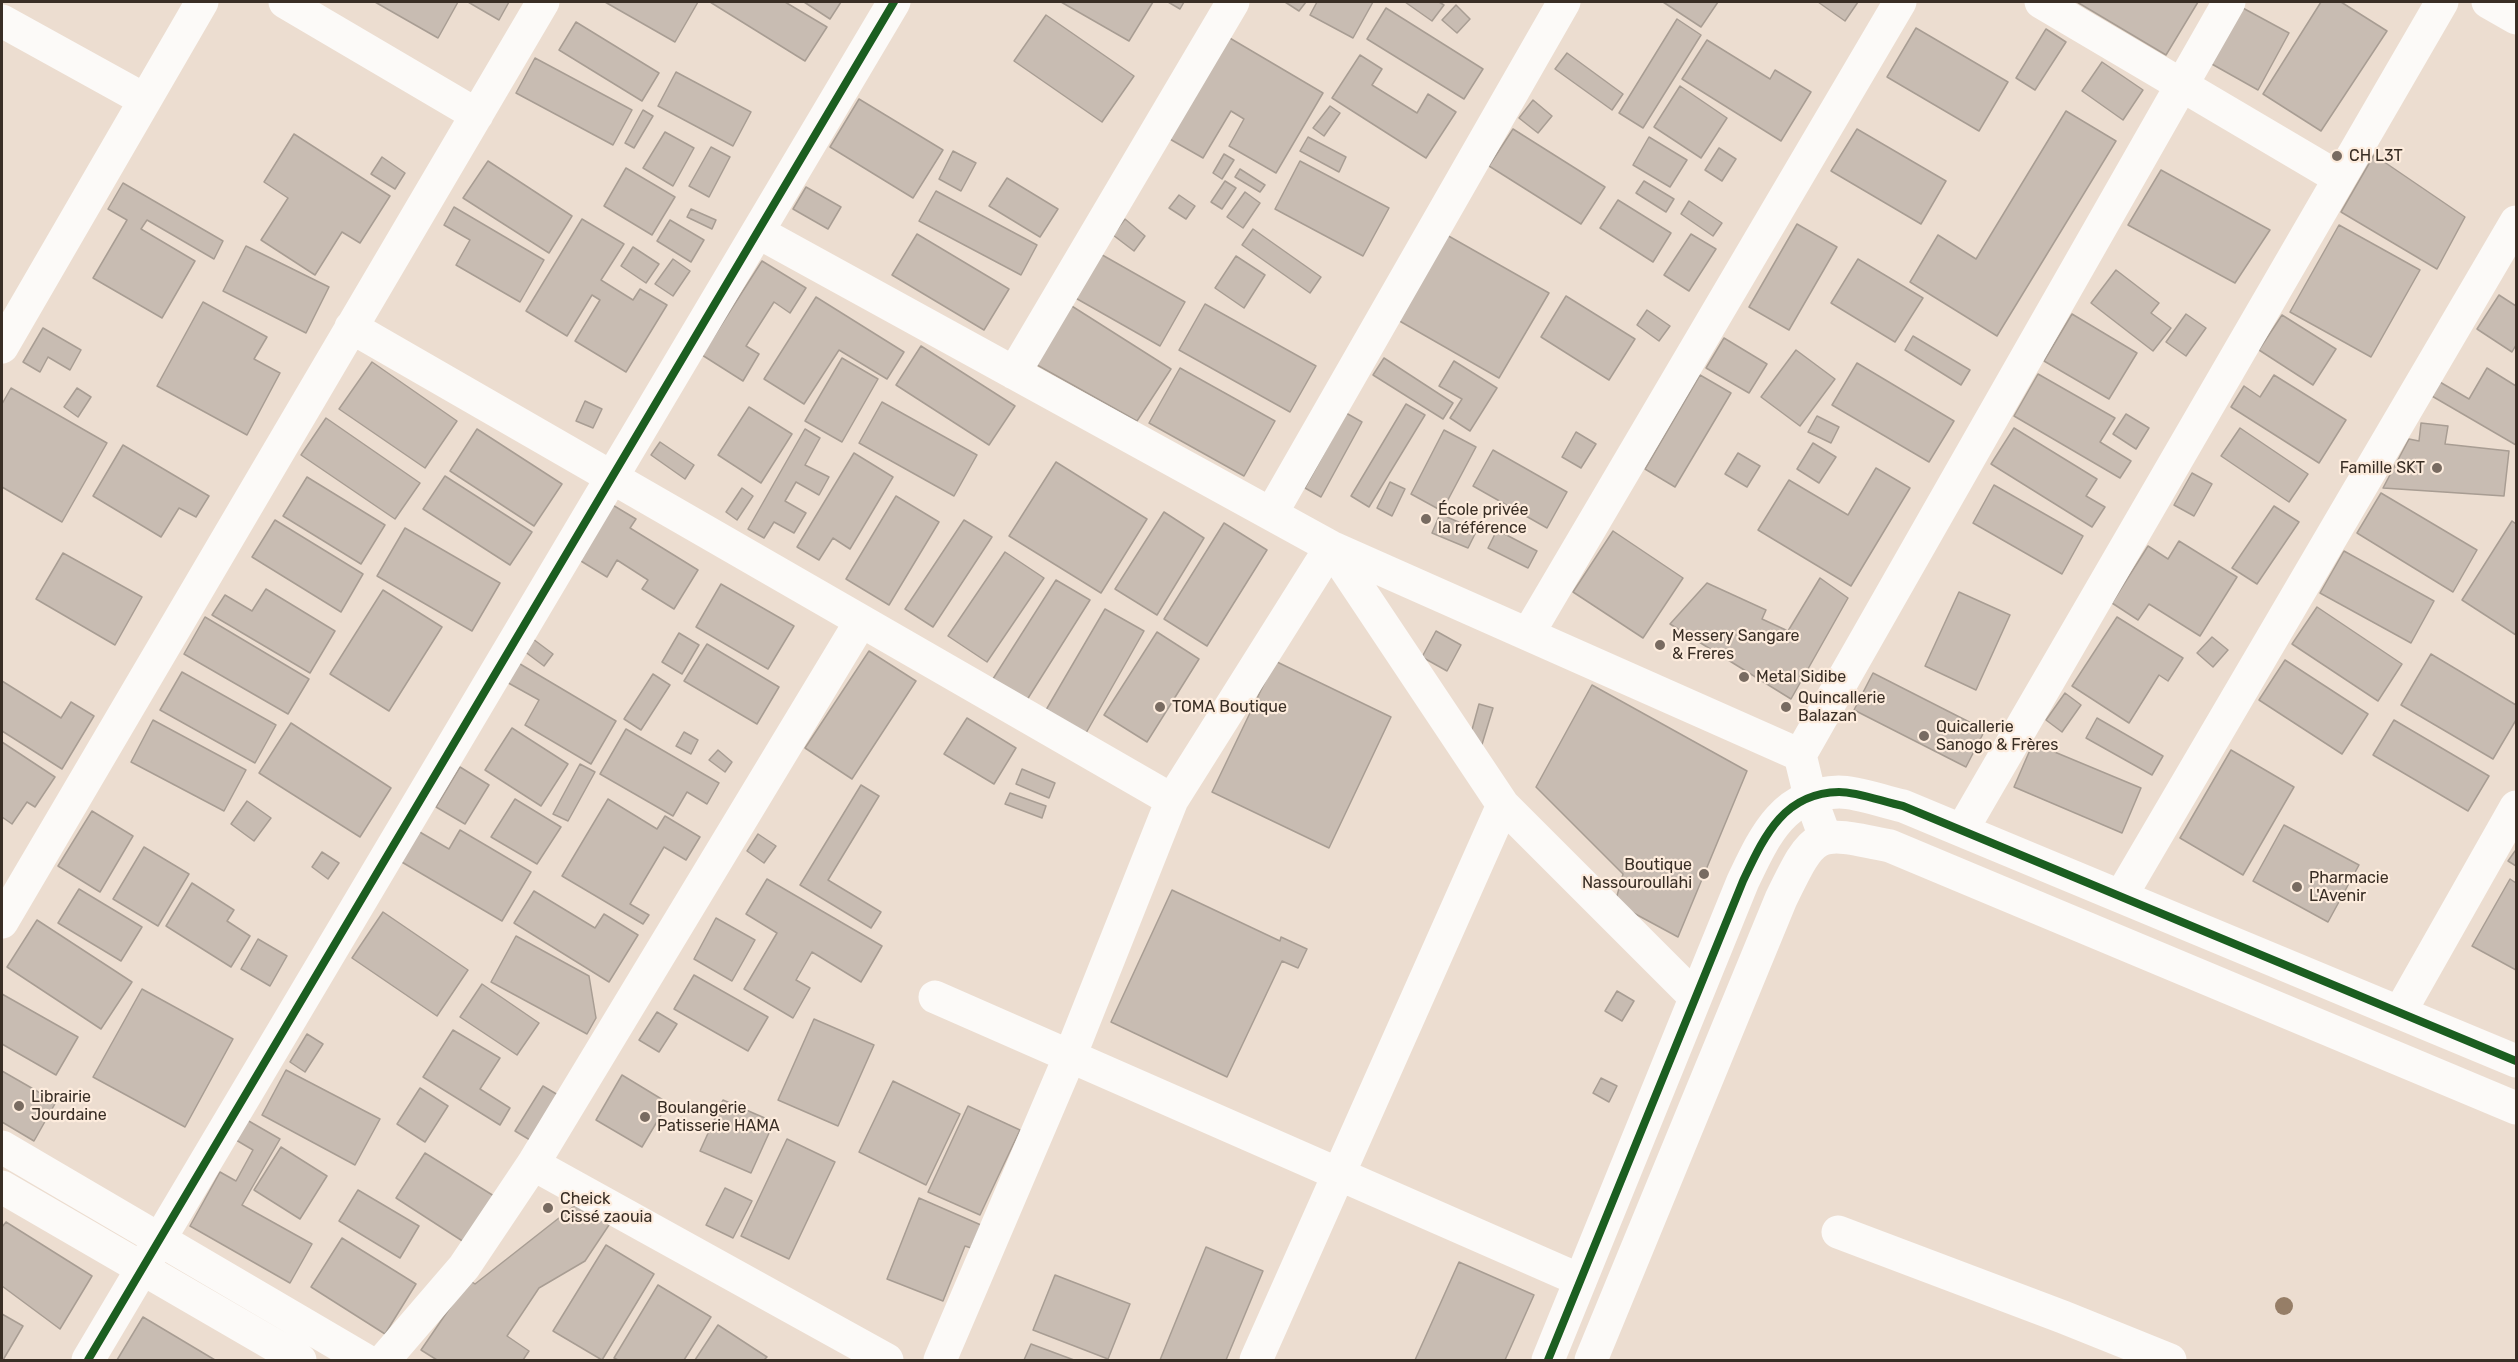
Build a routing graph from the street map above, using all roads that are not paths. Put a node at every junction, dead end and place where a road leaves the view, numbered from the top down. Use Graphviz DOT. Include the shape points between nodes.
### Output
graph roads {
  1 [pos="202,2"];
  2 [pos="285,2"];
  3 [pos="543,2"];
  4 [pos="894,2"];
  5 [pos="1233,2"];
  6 [pos="1564,2"];
  7 [pos="1900,2"];
  8 [pos="2041,2"];
  9 [pos="2229,2"];
  10 [pos="2442,2"];
  11 [pos="2488,2"];
  12 [pos="2517,18"];
  13 [pos="2,21"];
  14 [pos="2182,85"];
  15 [pos="145,99"];
  16 [pos="477,115"];
  17 [pos="2339,178"];
  18 [pos="2517,222"];
  19 [pos="758,232"];
  20 [pos="351,327"];
  21 [pos="2,347"];
  22 [pos="1014,373"];
  23 [pos="611,480"];
  24 [pos="1271,514"];
  25 [pos="1331,547"];
  26 [pos="861,621"];
  27 [pos="1528,634"];
  28 [pos="1800,754"];
  29 [pos="1810,796"];
  30 [pos="1172,800"];
  31 [pos="1503,806"];
  32 [pos="2517,807"];
  33 [pos="1962,830"];
  34 [pos="1825,837"];
  35 [pos="2121,896"];
  36 [pos="2,922"];
  37 [pos="935,997"];
  38 [pos="1695,997"];
  39 [pos="2400,1012"];
  40 [pos="1070,1056"];
  41 [pos="2517,1061"];
  42 [pos="2517,1108"];
  43 [pos="2,1147"];
  44 [pos="533,1164"];
  45 [pos="1340,1174"];
  46 [pos="2,1187"];
  47 [pos="1838,1232"];
  48 [pos="160,1239"];
  49 [pos="142,1270"];
  50 [pos="1580,1280"];
  51 [pos="88,1360"];
  52 [pos="299,1360"];
  53 [pos="365,1360"];
  54 [pos="384,1360"];
  55 [pos="887,1360"];
  56 [pos="940,1360"];
  57 [pos="1256,1360"];
  58 [pos="1548,1360"];
  59 [pos="1591,1360"];
  60 [pos="2170,1360"];
  1 -- 15 [label="street"];
  2 -- 16 [label="street"];
  3 -- 16 [label="street"];
  4 -- 19 [label="street"];
  5 -- 22 [label="street"];
  6 -- 24 [label="street"];
  7 -- 27 [label="street"];
  8 -- 14 [label="street"];
  9 -- 14 [label="street"];
  10 -- 17 [label="street"];
  11 -- 12 [label="street"];
  13 -- 15 [label="street"];
  14 -- 17 [label="street"];
  14 -- 28 [label="street"];
  15 -- 21 [label="street"];
  16 -- 20 [label="street"];
  17 -- 33 [label="street"];
  18 -- 35 [label="street"];
  19 -- 22 [label="street"];
  19 -- 23 [label="street"];
  20 -- 23 [label="street"];
  20 -- 36 [label="street"];
  22 -- 24 [label="street"];
  23 -- 26 [label="street"];
  23 -- 48 [label="street"];
  24 -- 25 [label="street"];
  25 -- 27 [label="street"];
  25 -- 30 [label="street"];
  25 -- 31 [label="street"];
  26 -- 30 [label="street"];
  26 -- 44 [label="street"];
  27 -- 28 [label="street"];
  28 -- 29 [label="street"];
  29 -- 33 [label="street" via="1840,792 1903,806"];
  29 -- 34 [label="street"];
  29 -- 38 [label="street" via="1784,813 1767,831"];
  30 -- 40 [label="street"];
  31 -- 38 [label="street"];
  31 -- 45 [label="street"];
  32 -- 39 [label="street"];
  33 -- 35 [label="street"];
  34 -- 42 [label="street" via="1839,835 1890,846"];
  34 -- 59 [label="street" via="1802,856 1781,899"];
  35 -- 39 [label="street"];
  37 -- 40 [label="street"];
  38 -- 50 [label="street"];
  39 -- 41 [label="street"];
  40 -- 45 [label="street"];
  40 -- 56 [label="street"];
  43 -- 48 [label="street"];
  44 -- 54 [label="street" via="465,1267"];
  44 -- 55 [label="street"];
  45 -- 50 [label="street"];
  45 -- 57 [label="street"];
  46 -- 49 [label="street"];
  47 -- 60 [label="street"];
  48 -- 49 [label="street"];
  48 -- 53 [label="street"];
  49 -- 51 [label="street"];
  49 -- 52 [label="street"];
  50 -- 58 [label="street"];
}
